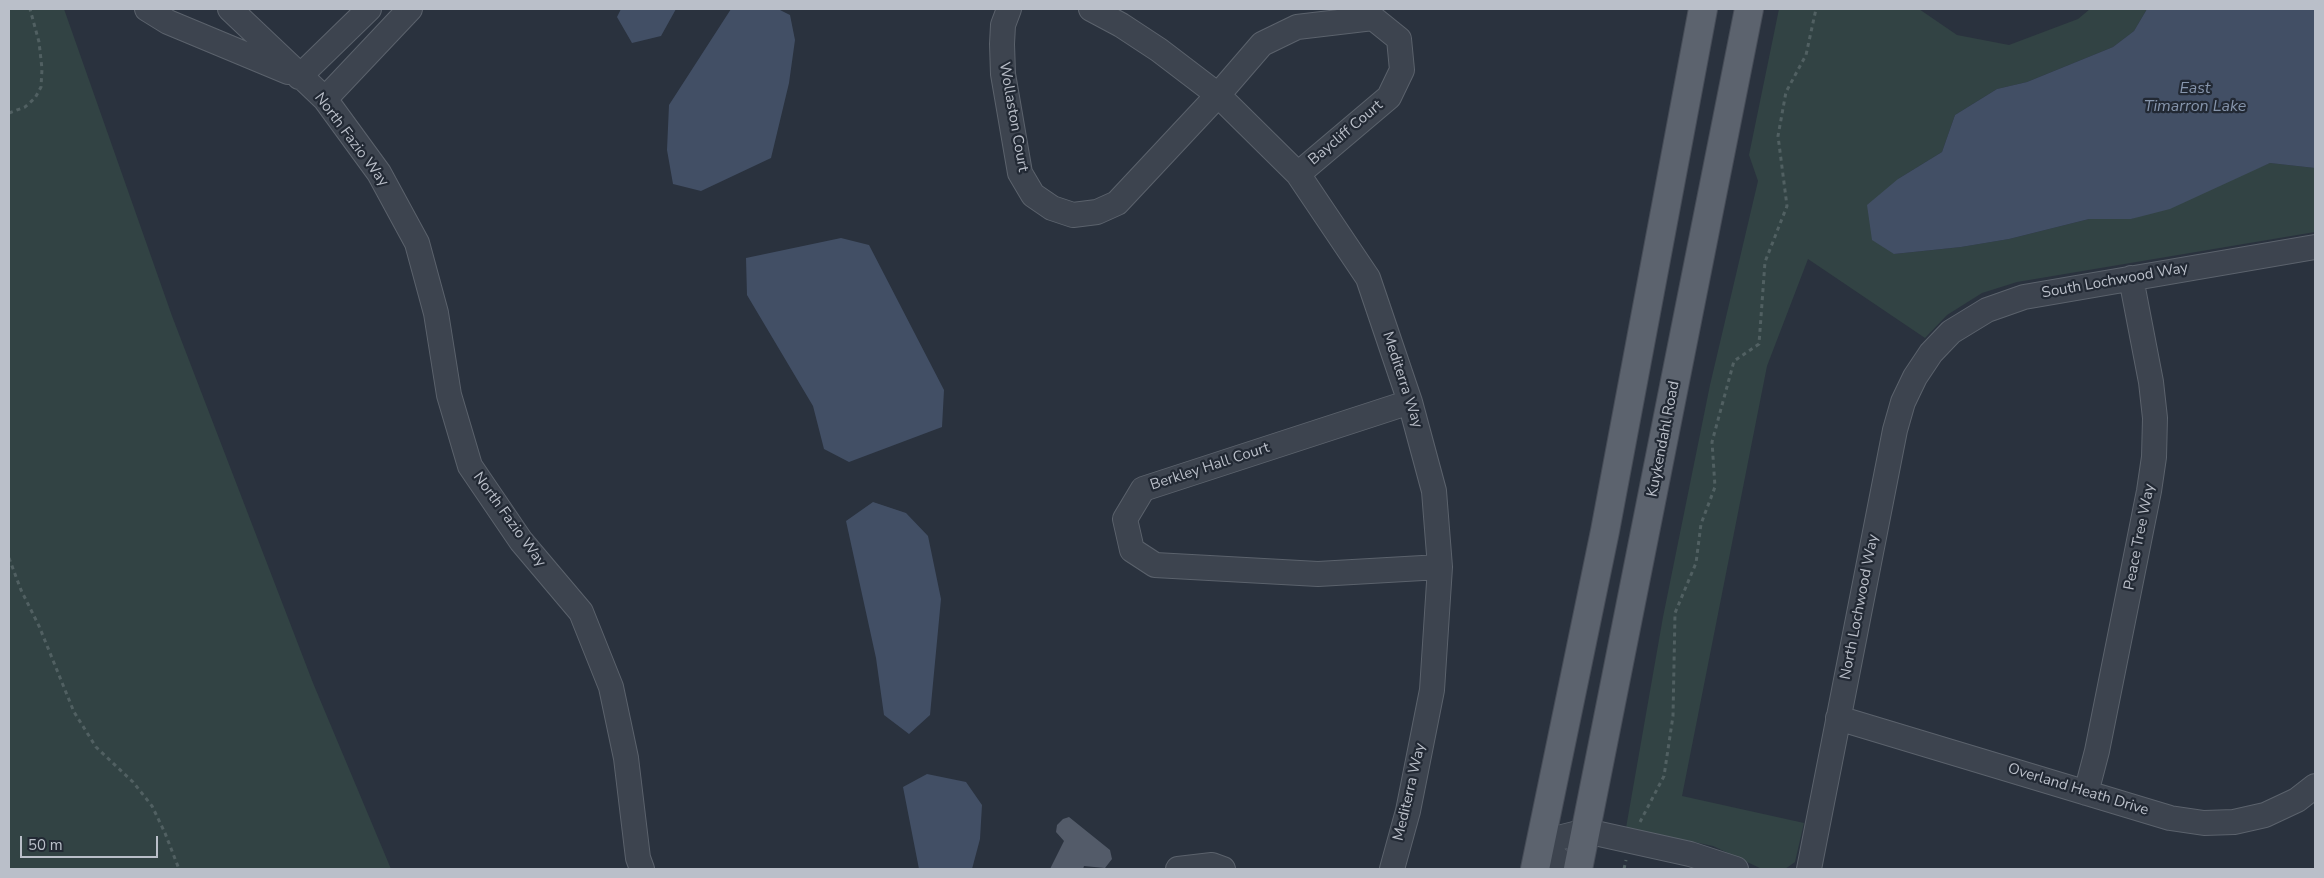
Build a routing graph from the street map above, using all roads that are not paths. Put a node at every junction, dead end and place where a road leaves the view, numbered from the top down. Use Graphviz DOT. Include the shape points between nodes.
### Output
graph roads {
  1 [pos="147,9"];
  2 [pos="230,9"];
  3 [pos="369,9"];
  4 [pos="410,9"];
  5 [pos="1008,9"];
  6 [pos="1091,9"];
  7 [pos="1703,9"];
  8 [pos="1748,9"];
  9 [pos="299,77"];
  10 [pos="1218,95"];
  11 [pos="325,99"];
  12 [pos="1298,174"];
  13 [pos="2315,247"];
  14 [pos="2131,278"];
  15 [pos="1931,353"];
  16 [pos="1410,402"];
  17 [pos="1440,567"];
  18 [pos="1838,718"];
  19 [pos="2315,786"];
  20 [pos="2086,793"];
  21 [pos="1586,831"];
  22 [pos="1542,842"];
  23 [pos="1722,867"];
  24 [pos="642,869"];
  25 [pos="1178,869"];
  26 [pos="1223,869"];
  27 [pos="1392,869"];
  28 [pos="1535,869"];
  29 [pos="1567,869"];
  30 [pos="1578,869"];
  31 [pos="1809,869"];
  1 -- 9 [label="street, North Fazio Way" via="168,22"];
  2 -- 9 [label="street, North Fazio Way"];
  3 -- 9 [label="street"];
  4 -- 11 [label="street"];
  5 -- 10 [label="street, Wollaston Court" via="1003,34 1004,74 1020,173 1033,195 1052,208 1073,215 1098,212 1117,203"];
  6 -- 10 [label="street, Mediterra Way" via="1159,50"];
  7 -- 22 [label="main road" via="1607,522"];
  8 -- 21 [label="main road, Kuykendahl Road"];
  9 -- 11 [label="street, North Fazio Way"];
  10 -- 12 [label="street, Mediterra Way"];
  10 -- 12 [label="street, Baycliff Court" via="1262,44 1297,27 1373,18 1399,40 1402,70 1388,97"];
  11 -- 24 [label="street, North Fazio Way" via="379,173 417,243 436,313 449,396 470,466 521,541 581,612 611,687 626,758"];
  12 -- 16 [label="street, Mediterra Way" via="1368,278"];
  13 -- 14 [label="street, South Lochwood Way"];
  14 -- 15 [label="street, South Lochwood Way" via="2024,297 1987,310 1952,332"];
  14 -- 20 [label="street, Peace Tree Way" via="2151,382 2155,418 2154,456 2099,742"];
  15 -- 18 [label="street, North Lochwood Way" via="1903,402 1895,430"];
  16 -- 17 [label="street, Mediterra Way" via="1434,491"];
  16 -- 17 [label="street, Berkley Hall Court" via="1143,489 1125,519 1132,550 1155,565 1318,574"];
  17 -- 27 [label="street, Mediterra Way" via="1432,690 1408,811"];
  18 -- 20 [label="street, Overland Heath Drive"];
  18 -- 31 [label="street, North Lochwood Way"];
  19 -- 20 [label="street, Overland Heath Drive" via="2297,800 2265,815 2204,824 2170,818"];
  21 -- 22 [label="street"];
  21 -- 23 [label="street"];
  21 -- 30 [label="main road, Kuykendahl Road"];
  22 -- 28 [label="main road"];
  22 -- 29 [label="street"];
  25 -- 26 [label="street" via="1212,865"];
}
